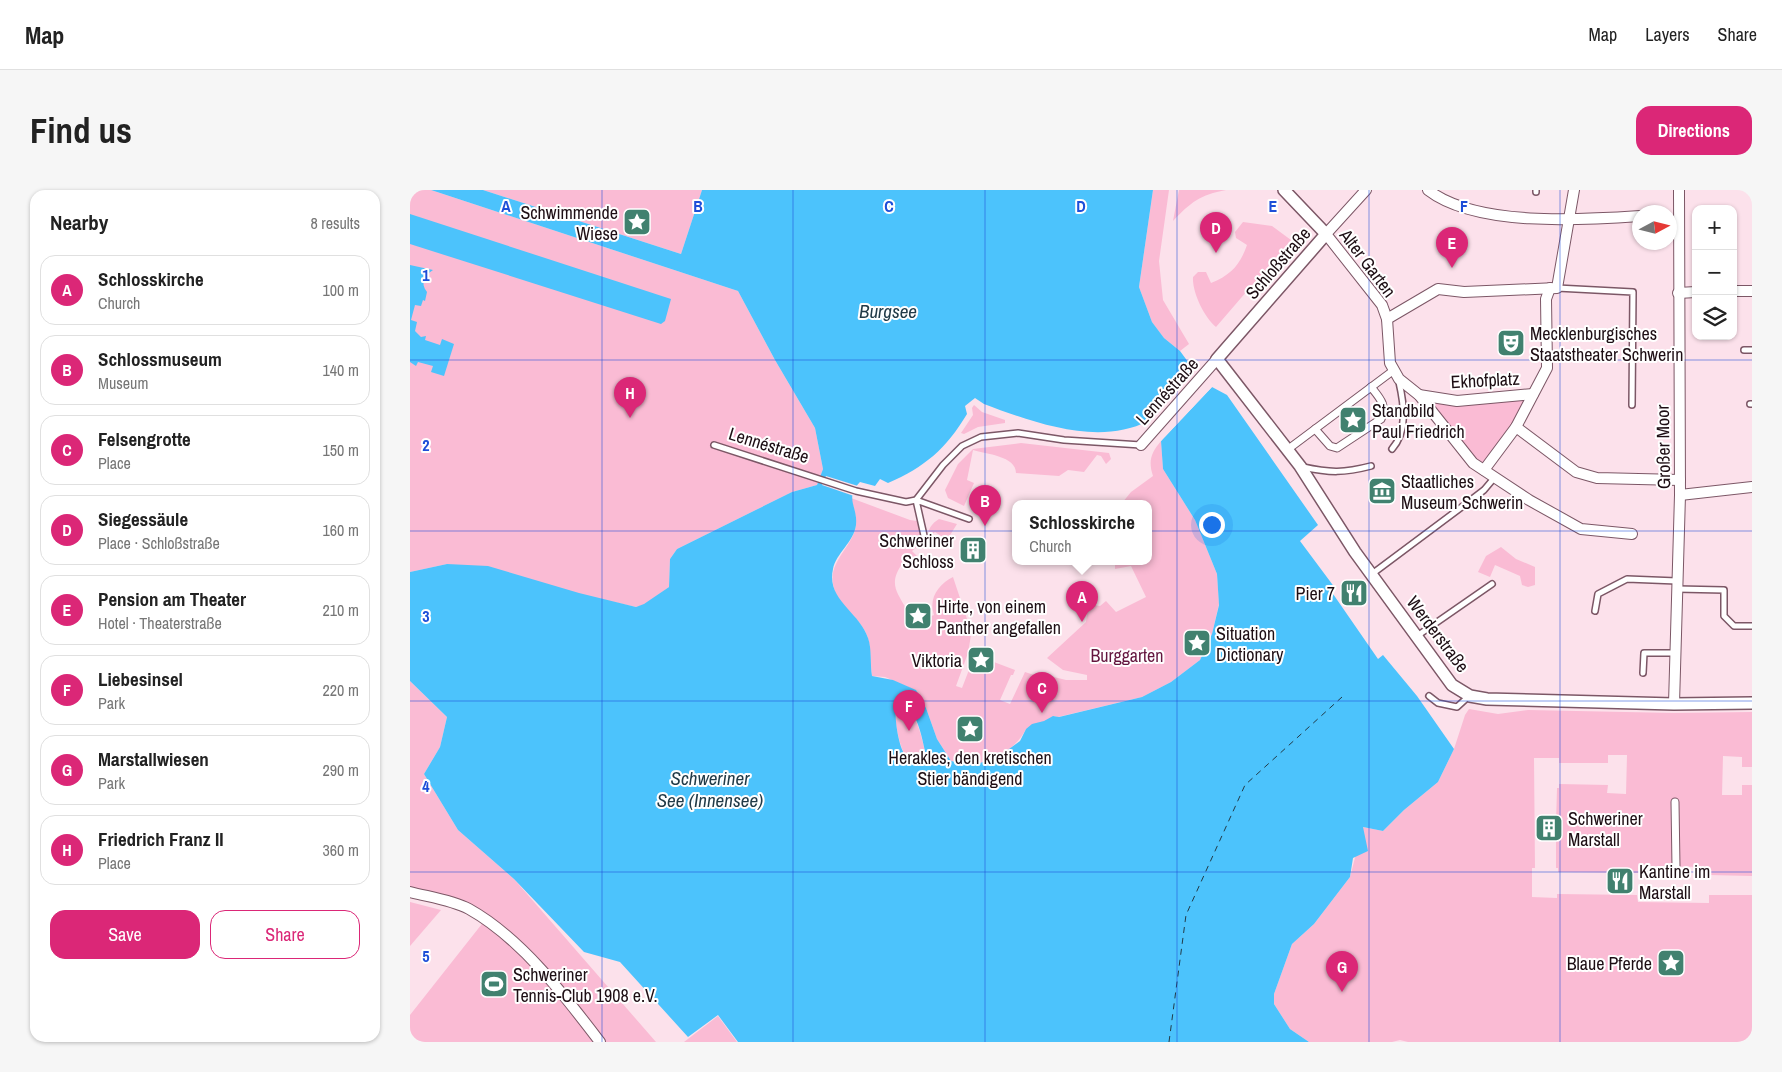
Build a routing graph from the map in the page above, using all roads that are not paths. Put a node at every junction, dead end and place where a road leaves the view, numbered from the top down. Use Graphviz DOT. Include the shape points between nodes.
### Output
graph roads {
  1 [pos="1284,190"];
  2 [pos="1366,190"];
  3 [pos="1428,190"];
  4 [pos="1574,190"];
  5 [pos="1679,190"];
  6 [pos="1676,205"];
  7 [pos="1632,216"];
  8 [pos="1570,218"];
  9 [pos="1326,234"];
  10 [pos="1676,250"];
  11 [pos="1554,288"];
  12 [pos="1737,291"];
  13 [pos="1752,291"];
  14 [pos="1692,292"];
  15 [pos="1678,293"];
  16 [pos="1387,319"];
  17 [pos="1744,350"];
  18 [pos="1752,350"];
  19 [pos="1217,359"];
  20 [pos="1396,375"];
  21 [pos="1371,387"];
  22 [pos="1533,394"];
  23 [pos="1419,396"];
  24 [pos="1632,405"];
  25 [pos="1516,427"];
  26 [pos="1315,429"];
  27 [pos="714,445"];
  28 [pos="1141,445"];
  29 [pos="1392,449"];
  30 [pos="1287,450"];
  31 [pos="1300,466"];
  32 [pos="1371,466"];
  33 [pos="1484,470"];
  34 [pos="1494,477"];
  35 [pos="1680,480"];
  36 [pos="1752,487"];
  37 [pos="1680,495"];
  38 [pos="916,500"];
  39 [pos="969,519"];
  40 [pos="1632,534"];
  41 [pos="925,540"];
  42 [pos="1372,575"];
  43 [pos="1492,584"];
  44 [pos="1677,585"];
  45 [pos="1595,611"];
  46 [pos="1752,626"];
  47 [pos="1417,636"];
  48 [pos="1675,653"];
  49 [pos="1643,673"];
  50 [pos="1430,696"];
  51 [pos="1470,696"];
  52 [pos="1752,703"];
  53 [pos="1674,704"];
  54 [pos="1675,802"];
  55 [pos="1676,867"];
  56 [pos="410,892"];
  57 [pos="600,1042"];
  1 -- 9 [label="street"];
  2 -- 9 [label="street, Schloßstraße"];
  3 -- 8 [label="street" via="1441,200 1490,214"];
  4 -- 8 [label="street"];
  5 -- 6 [label="street, Großer Moor"];
  7 -- 8 [label="street"];
  8 -- 11 [label="street"];
  9 -- 16 [label="street, Alter Garten" via="1382,305"];
  9 -- 19 [label="street, Schloßstraße"];
  10 -- 15 [label="street, Großer Moor"];
  11 -- 16 [label="street" via="1464,292 1438,289"];
  11 -- 22 [label="street" via="1546,299 1547,368"];
  11 -- 24 [label="lane" via="1633,292"];
  12 -- 13 [label="street"];
  14 -- 15 [label="street"];
  15 -- 35 [label="street, Großer Moor"];
  16 -- 20 [label="street, Alter Garten" via="1390,364"];
  17 -- 18 [label="lane"];
  19 -- 28 [label="street, Lennéstraße"];
  19 -- 30 [label="street, Werderstraße"];
  20 -- 21 [label="street"];
  20 -- 23 [label="street"];
  20 -- 29 [label="lane" via="1404,407 1400,437"];
  21 -- 26 [label="street"];
  21 -- 26 [label="street" via="1382,402 1381,419 1337,448 1330,446"];
  22 -- 23 [label="street, Ekhofplatz" via="1457,401"];
  22 -- 25 [label="street"];
  23 -- 33 [label="street" via="1473,462"];
  25 -- 33 [label="street"];
  25 -- 35 [label="street" via="1576,472 1597,478"];
  26 -- 30 [label="street"];
  27 -- 38 [label="lane, Lennéstraße" via="856,491 906,502"];
  28 -- 38 [label="lane" via="1064,440 1018,433 981,437 962,446"];
  30 -- 31 [label="street, Werderstraße"];
  31 -- 32 [label="lane" via="1329,472"];
  31 -- 42 [label="street, Werderstraße"];
  33 -- 34 [label="street"];
  34 -- 40 [label="street" via="1581,528"];
  34 -- 42 [label="lane" via="1484,490"];
  35 -- 37 [label="street, Großer Moor"];
  36 -- 37 [label="street"];
  37 -- 44 [label="street, Großer Moor"];
  38 -- 39 [label="lane, Lennéstraße"];
  38 -- 41 [label="lane"];
  42 -- 47 [label="street, Werderstraße"];
  43 -- 47 [label="lane"];
  44 -- 45 [label="lane" via="1627,579 1598,594"];
  44 -- 46 [label="lane" via="1724,590 1724,616 1734,626"];
  44 -- 48 [label="street, Großer Moor"];
  47 -- 51 [label="street, Werderstraße" via="1452,685"];
  48 -- 49 [label="lane" via="1644,653"];
  48 -- 53 [label="street, Großer Moor"];
  50 -- 51 [label="lane" via="1438,704 1457,707"];
  51 -- 53 [label="street, Werderstraße"];
  52 -- 53 [label="street, Werderstraße"];
  54 -- 55 [label="street"];
  56 -- 57 [label="street" via="468,909 485,920 520,949 564,994"];
}
